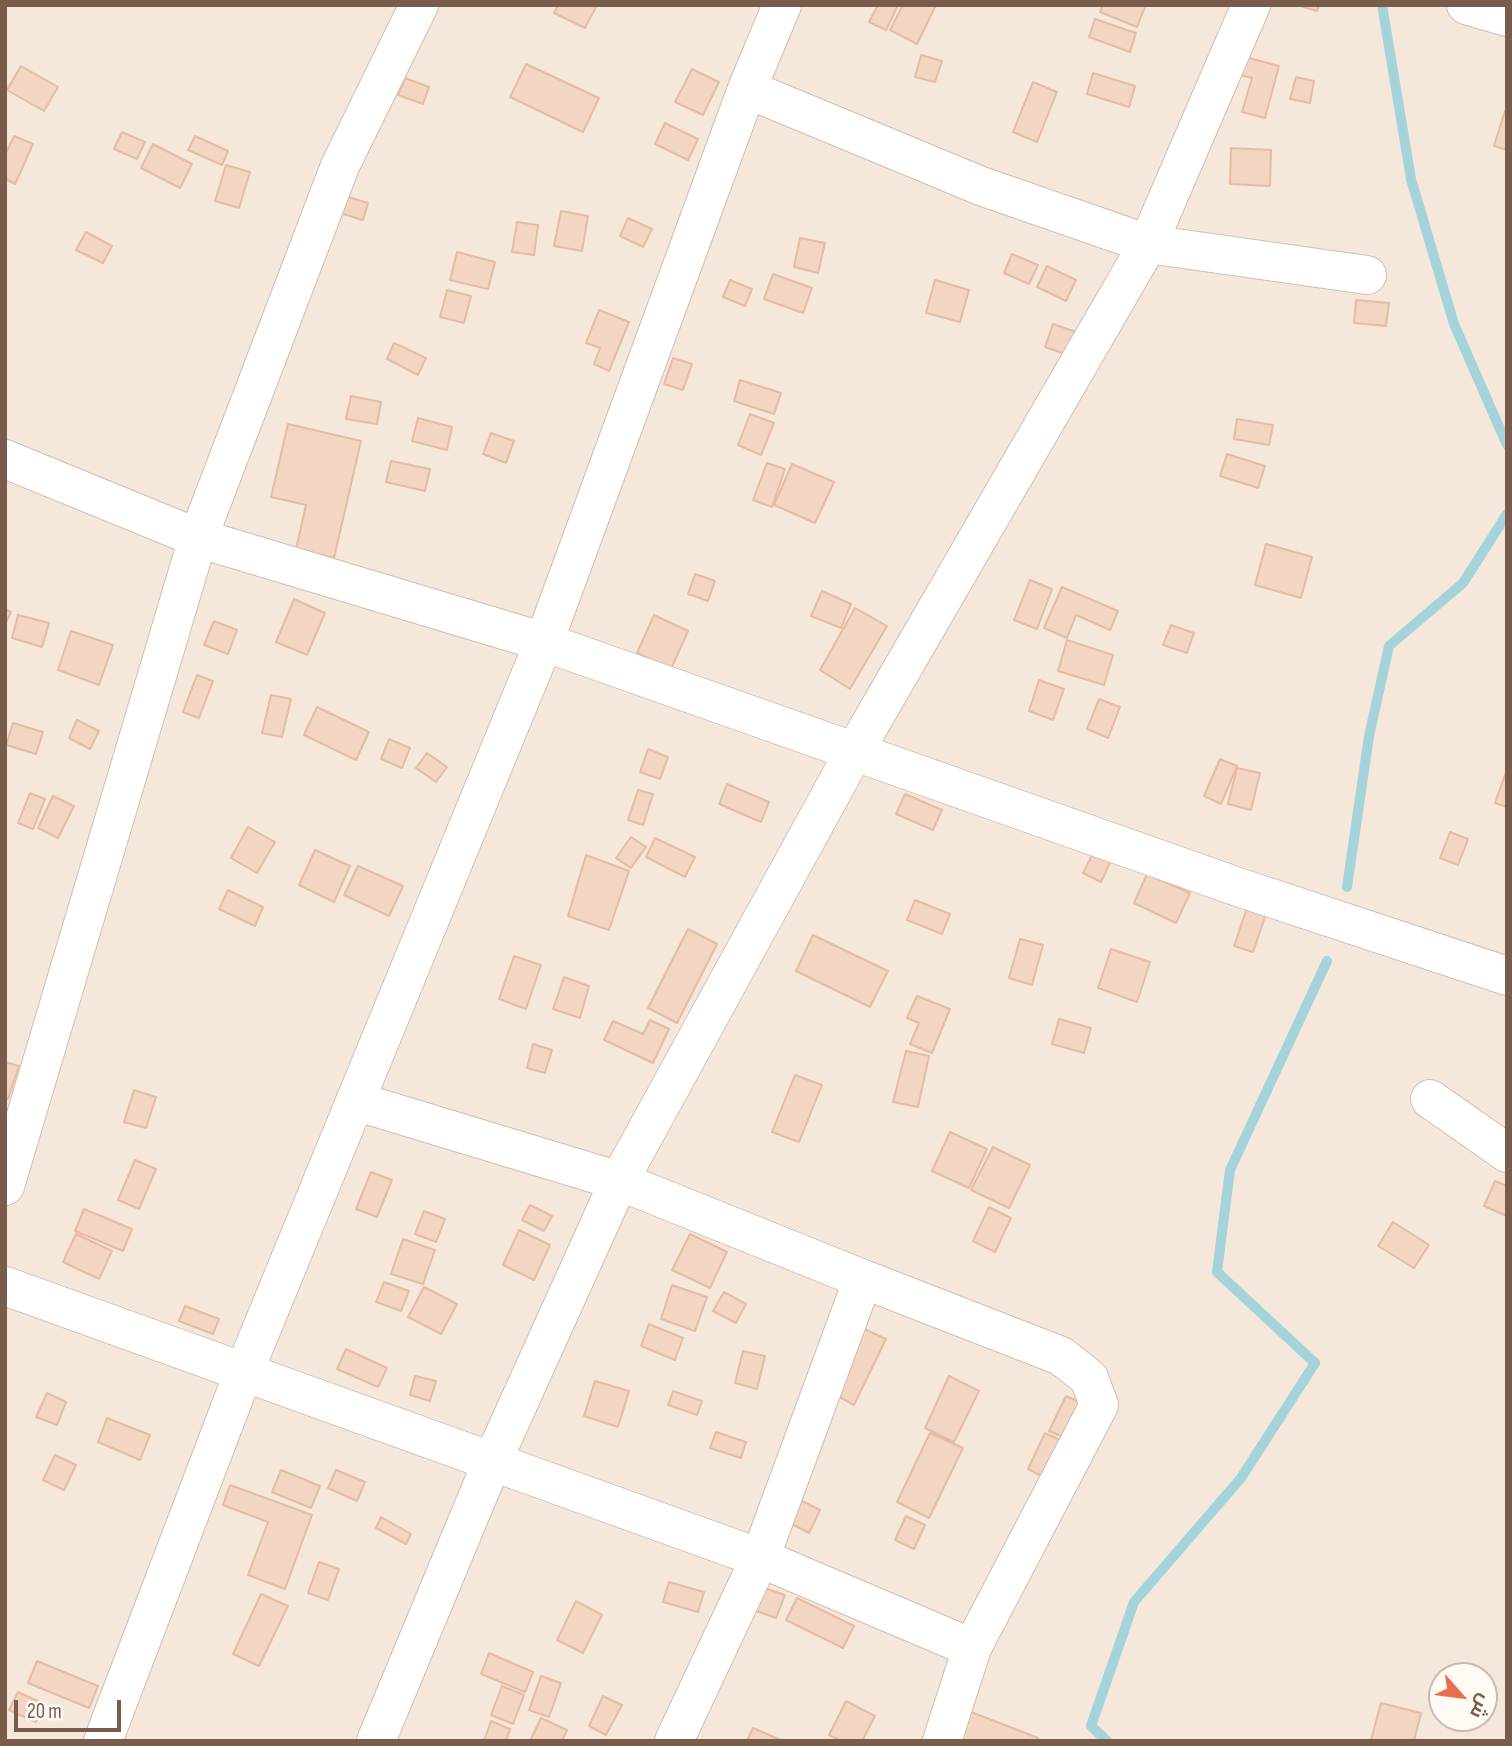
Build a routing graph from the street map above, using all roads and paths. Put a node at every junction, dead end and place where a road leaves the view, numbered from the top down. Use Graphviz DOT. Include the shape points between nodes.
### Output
graph roads {
  1 [pos="419,5"];
  2 [pos="782,5"];
  3 [pos="1251,5"];
  4 [pos="1466,5"];
  5 [pos="1507,17"];
  6 [pos="747,89"];
  7 [pos="1148,244"];
  8 [pos="1367,275"];
  9 [pos="9,470"];
  10 [pos="198,538"];
  11 [pos="544,642"];
  12 [pos="854,752"];
  13 [pos="1507,976"];
  14 [pos="1430,1099"];
  15 [pos="355,1101"];
  16 [pos="1507,1153"];
  17 [pos="619,1181"];
  18 [pos="5,1186"];
  19 [pos="863,1279"];
  20 [pos="5,1286"];
  21 [pos="243,1374"];
  22 [pos="492,1462"];
  23 [pos="760,1558"];
  24 [pos="972,1648"];
  25 [pos="103,1741"];
  26 [pos="376,1741"];
  27 [pos="674,1741"];
  28 [pos="942,1741"];
  1 -- 10 [label="street" via="340,166"];
  2 -- 6 [label="street"];
  3 -- 7 [label="street"];
  4 -- 5 [label="street"];
  6 -- 7 [label="street" via="981,186"];
  6 -- 11 [label="street"];
  7 -- 8 [label="street"];
  7 -- 12 [label="street"];
  9 -- 10 [label="street"];
  10 -- 11 [label="street"];
  10 -- 18 [label="street"];
  11 -- 12 [label="street"];
  11 -- 15 [label="street"];
  12 -- 13 [label="street"];
  12 -- 17 [label="street"];
  14 -- 16 [label="street"];
  15 -- 17 [label="street"];
  15 -- 21 [label="street"];
  17 -- 19 [label="street"];
  17 -- 22 [label="street"];
  19 -- 23 [label="street"];
  19 -- 24 [label="street" via="1061,1356 1089,1378 1099,1405"];
  20 -- 21 [label="street"];
  21 -- 22 [label="street"];
  21 -- 25 [label="street"];
  22 -- 23 [label="street"];
  22 -- 26 [label="street"];
  23 -- 24 [label="street"];
  23 -- 27 [label="street"];
  24 -- 28 [label="street"];
}
